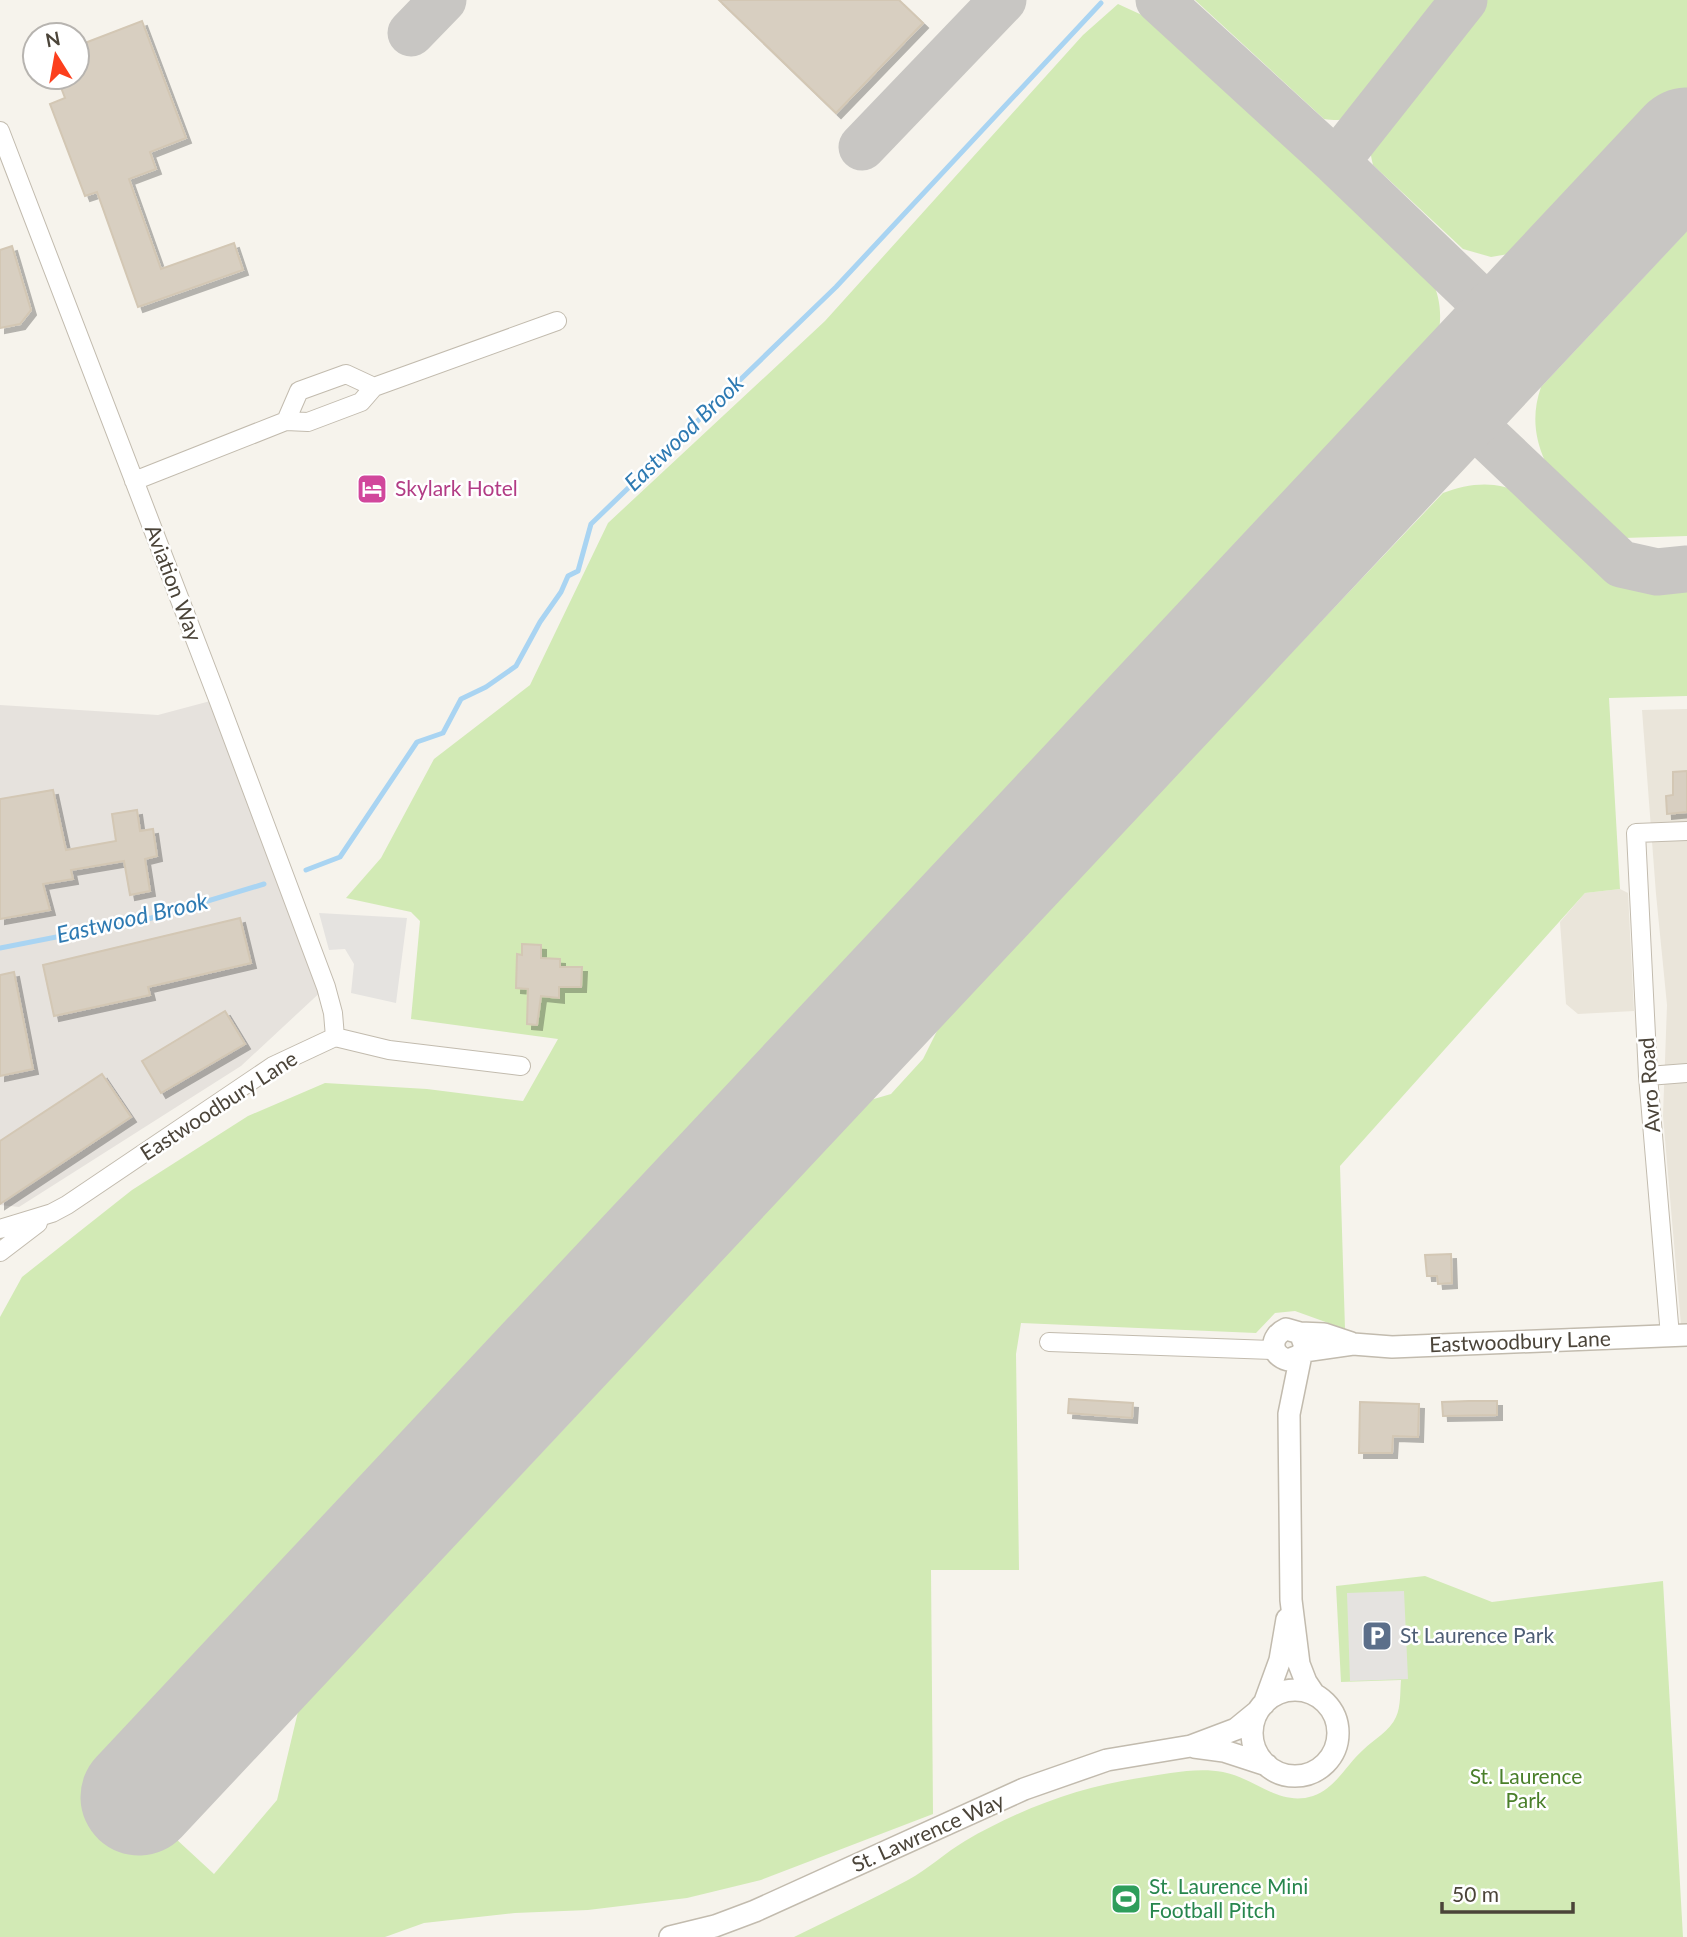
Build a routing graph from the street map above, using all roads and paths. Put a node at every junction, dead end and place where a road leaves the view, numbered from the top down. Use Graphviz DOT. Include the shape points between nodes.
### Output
graph roads {
  1 [pos="0,131"];
  2 [pos="557,321"];
  3 [pos="374,387"];
  4 [pos="286,421"];
  5 [pos="134,481"];
  6 [pos="1687,831"];
  7 [pos="335,1037"];
  8 [pos="521,1066"];
  9 [pos="1687,1073"];
  10 [pos="1648,1076"];
  11 [pos="52,1213"];
  12 [pos="0,1228"];
  13 [pos="0,1252"];
  14 [pos="1678,1336"];
  15 [pos="1049,1342"];
  16 [pos="1290,1346"];
  17 [pos="1291,1600"];
  18 [pos="1314,1694"];
  19 [pos="1261,1707"];
  20 [pos="1191,1746"];
  21 [pos="1267,1765"];
  22 [pos="670,1937"];
  1 -- 5 [label="street, Aviation Way"];
  2 -- 3 [label="street"];
  3 -- 4 [label="street" via="361,402 308,422"];
  3 -- 4 [label="street" via="346,374 299,391"];
  4 -- 5 [label="street"];
  5 -- 7 [label="street, Aviation Way" via="326,988"];
  6 -- 10 [label="street, Avro Road" via="1636,833"];
  7 -- 8 [label="street" via="389,1050"];
  7 -- 11 [label="street, Eastwoodbury Lane" via="272,1066"];
  9 -- 10 [label="street"];
  10 -- 14 [label="street, Avro Road"];
  11 -- 12 [label="street, Eastwoodbury Lane"];
  11 -- 13 [label="street, Eastwoodbury Lane"];
  14 -- 16 [label="street, Eastwoodbury Lane" via="1392,1346 1353,1344 1324,1334"];
  15 -- 16 [label="street, Eastwoodbury Lane"];
  16 -- 17 [label="street"];
  17 -- 18 [label="street" via="1299,1664"];
  17 -- 19 [label="street" via="1279,1660"];
  18 -- 19 [label="street" via="1291,1690 1274,1695"];
  18 -- 21 [label="street" via="1326,1702 1339,1730 1331,1759 1304,1775 1286,1775"];
  19 -- 20 [label="street, St. Lawrence Way" via="1236,1729"];
  19 -- 21 [label="street" via="1252,1728 1254,1747"];
  20 -- 21 [label="street, St. Lawrence Way"];
  20 -- 22 [label="street, St. Lawrence Way" via="1107,1760 1045,1781 755,1911"];
}
